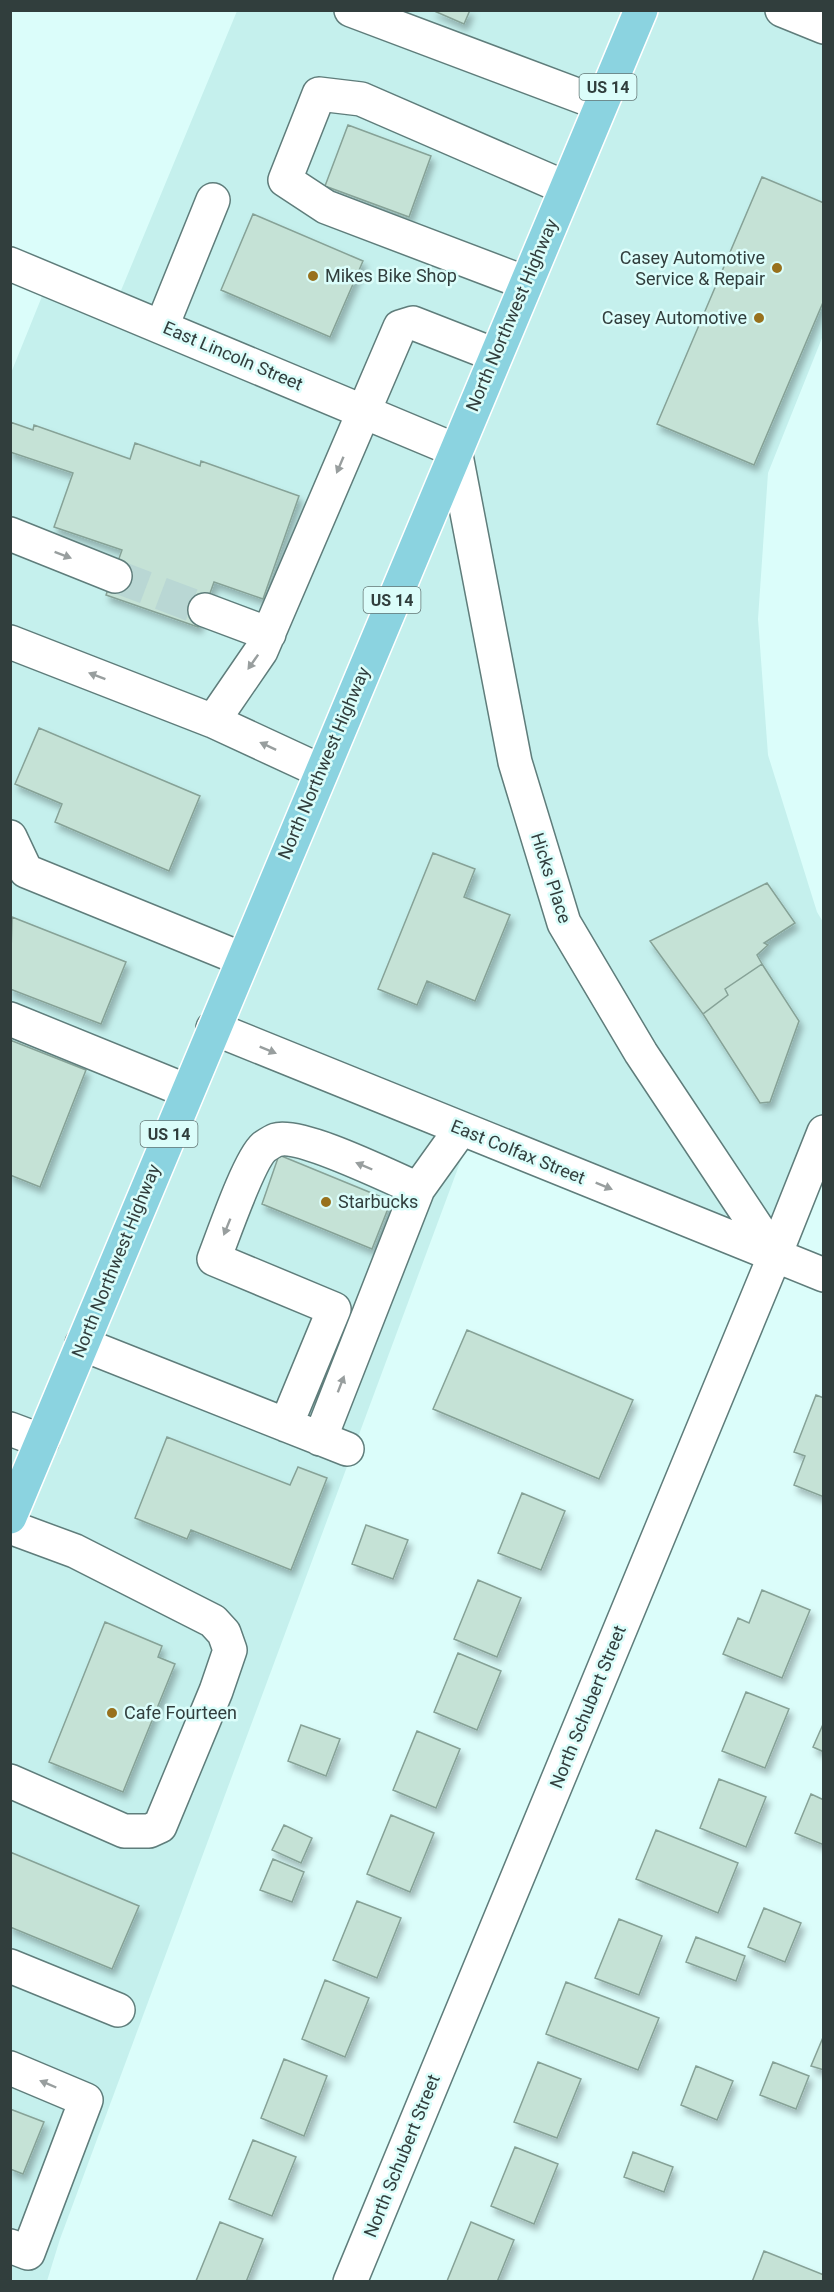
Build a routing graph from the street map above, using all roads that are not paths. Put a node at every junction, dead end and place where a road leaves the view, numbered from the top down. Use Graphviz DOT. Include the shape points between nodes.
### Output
graph roads {
  1 [pos="351,10"];
  2 [pos="641,10"];
  3 [pos="782,10"];
  4 [pos="824,27"];
  5 [pos="601,105"];
  6 [pos="566,188"];
  7 [pos="213,200"];
  8 [pos="10,264"];
  9 [pos="526,283"];
  10 [pos="162,326"];
  11 [pos="495,355"];
  12 [pos="363,411"];
  13 [pos="455,450"];
  14 [pos="10,534"];
  15 [pos="116,576"];
  16 [pos="205,610"];
  17 [pos="268,634"];
  18 [pos="10,642"];
  19 [pos="213,721"];
  20 [pos="321,771"];
  21 [pos="10,837"];
  22 [pos="242,959"];
  23 [pos="10,1019"];
  24 [pos="213,1028"];
  25 [pos="187,1091"];
  26 [pos="461,1129"];
  27 [pos="824,1132"];
  28 [pos="418,1189"];
  29 [pos="775,1256"];
  30 [pos="824,1275"];
  31 [pos="82,1344"];
  32 [pos="286,1425"];
  33 [pos="10,1429"];
  34 [pos="42,1441"];
  35 [pos="10,1517"];
  36 [pos="10,1527"];
  37 [pos="10,1781"];
  38 [pos="10,1966"];
  39 [pos="118,2010"];
  40 [pos="10,2068"];
  41 [pos="10,2246"];
  42 [pos="350,2282"];
  1 -- 5 [label="street"];
  2 -- 5 [label="main road, North Northwest Highway / US 14"];
  3 -- 4 [label="street"];
  5 -- 6 [label="main road, North Northwest Highway / US 14"];
  6 -- 9 [label="main road, North Northwest Highway / US 14"];
  6 -- 9 [label="street" via="361,99 319,94 285,180 326,207"];
  7 -- 10 [label="street"];
  8 -- 10 [label="street, East Lincoln Street"];
  9 -- 11 [label="main road, North Northwest Highway / US 14"];
  10 -- 12 [label="street, East Lincoln Street"];
  11 -- 12 [label="street" via="413,323 400,327"];
  11 -- 13 [label="main road, North Northwest Highway / US 14"];
  12 -- 13 [label="street, East Lincoln Street"];
  12 -- 17 [label="street, one-way"];
  13 -- 20 [label="main road, North Northwest Highway / US 14"];
  13 -- 29 [label="street, Hicks Place" via="515,762 564,923 641,1053"];
  14 -- 15 [label="street, one-way"];
  16 -- 17 [label="street"];
  17 -- 19 [label="street, one-way" via="261,651"];
  19 -- 18 [label="street, one-way"];
  20 -- 19 [label="street, one-way"];
  20 -- 22 [label="main road, North Northwest Highway / US 14"];
  21 -- 22 [label="street" via="26,871"];
  22 -- 24 [label="main road, North Northwest Highway / US 14"];
  23 -- 25 [label="street"];
  24 -- 25 [label="main road, North Northwest Highway / US 14"];
  24 -- 26 [label="street, East Colfax Street, one-way"];
  25 -- 31 [label="main road, North Northwest Highway / US 14"];
  26 -- 28 [label="street"];
  26 -- 29 [label="street, East Colfax Street, one-way"];
  27 -- 29 [label="street, North Schubert Street"];
  32 -- 28 [label="street, one-way" via="334,1444"];
  28 -- 32 [label="street, one-way" via="295,1140 277,1139 263,1148 253,1163 214,1259 334,1309"];
  29 -- 30 [label="street, East Colfax Street"];
  29 -- 42 [label="street, North Schubert Street"];
  31 -- 32 [label="street"];
  31 -- 34 [label="main road, North Northwest Highway / US 14"];
  33 -- 34 [label="street"];
  34 -- 35 [label="main road, North Northwest Highway / US 14"];
  36 -- 37 [label="street" via="75,1551 213,1621 224,1633 230,1650 160,1826 149,1831 124,1831"];
  38 -- 39 [label="street"];
  41 -- 40 [label="street, one-way" via="28,2253 86,2100"];
}
